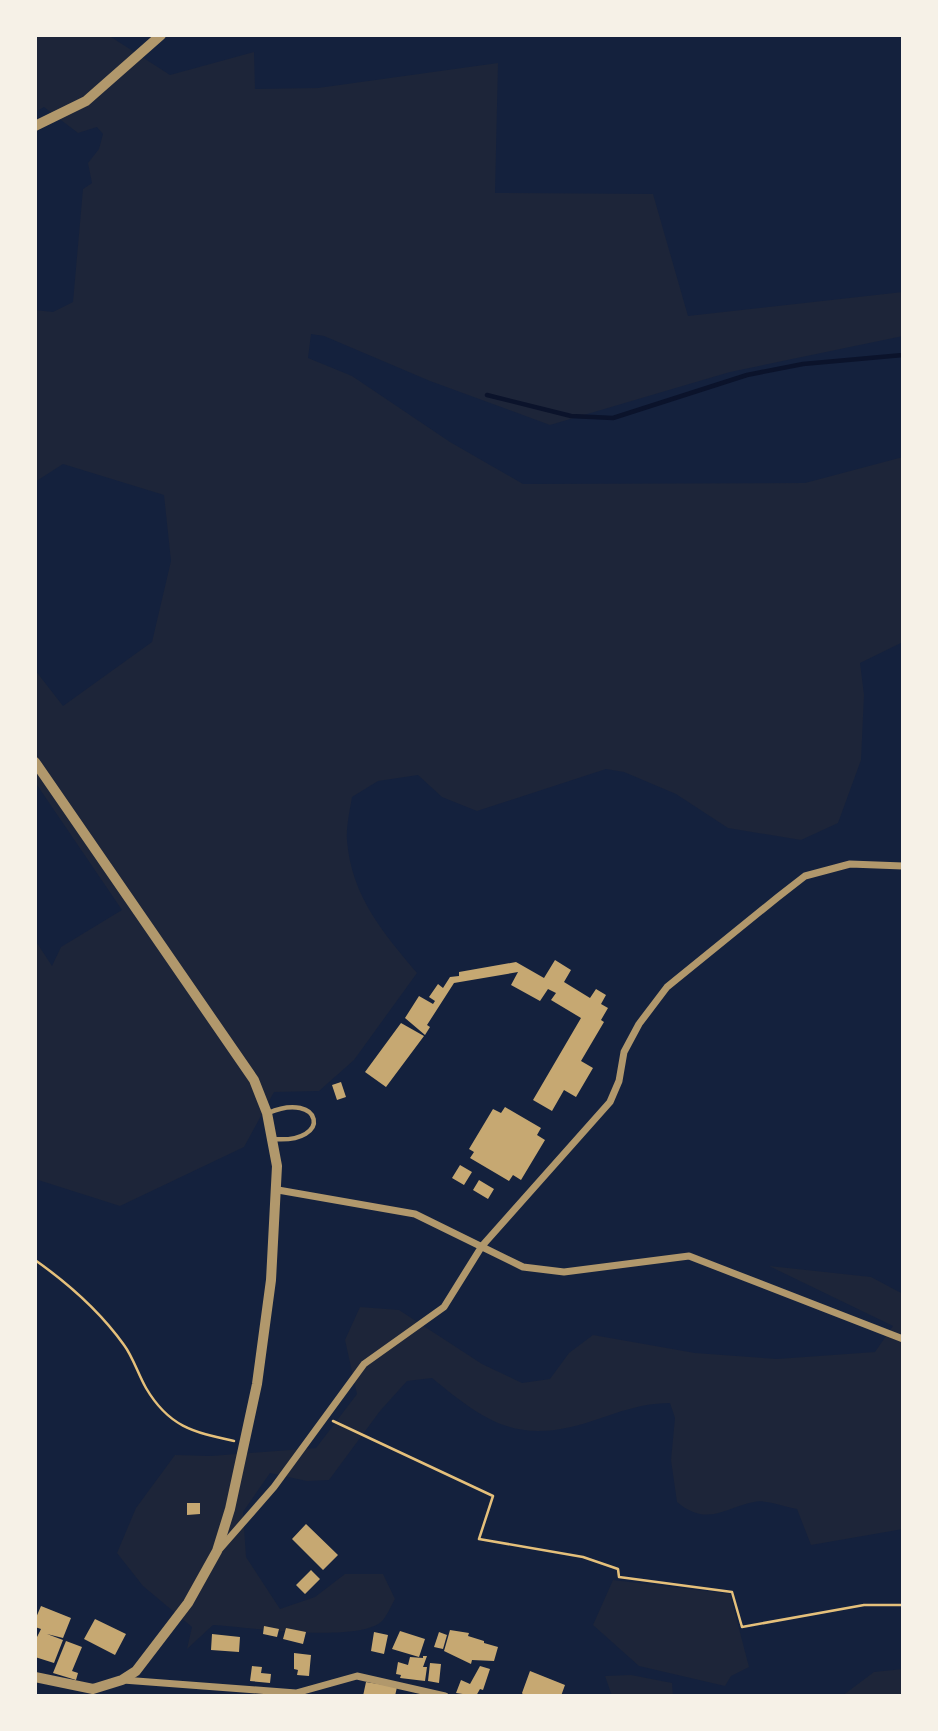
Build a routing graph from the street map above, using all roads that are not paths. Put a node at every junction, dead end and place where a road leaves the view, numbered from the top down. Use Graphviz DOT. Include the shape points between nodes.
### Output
graph roads {
  1 [pos="161,35"];
  2 [pos="35,126"];
  3 [pos="35,762"];
  4 [pos="903,866"];
  5 [pos="267,1113"];
  6 [pos="273,1139"];
  7 [pos="278,1190"];
  8 [pos="482,1246"];
  9 [pos="903,1339"];
  10 [pos="217,1551"];
  11 [pos="35,1677"];
  12 [pos="122,1680"];
  13 [pos="444,1696"];
  1 -- 2 [label="street" via="86,101"];
  3 -- 5 [label="street" via="254,1080"];
  4 -- 8 [label="street" via="850,864 806,876 667,987 624,1052 610,1101"];
  5 -- 6 [label="street"];
  5 -- 6 [label="lane" via="295,1105 308,1110 313,1119 306,1136"];
  6 -- 7 [label="street"];
  7 -- 8 [label="street" via="415,1214"];
  7 -- 10 [label="street" via="267,1323 245,1444"];
  8 -- 9 [label="street" via="523,1267 544,1272 690,1256"];
  8 -- 10 [label="street" via="444,1307 364,1364 274,1487"];
  10 -- 12 [label="street" via="188,1603 145,1661"];
  11 -- 12 [label="street" via="93,1689"];
  12 -- 13 [label="street" via="296,1693 357,1676"];
}
